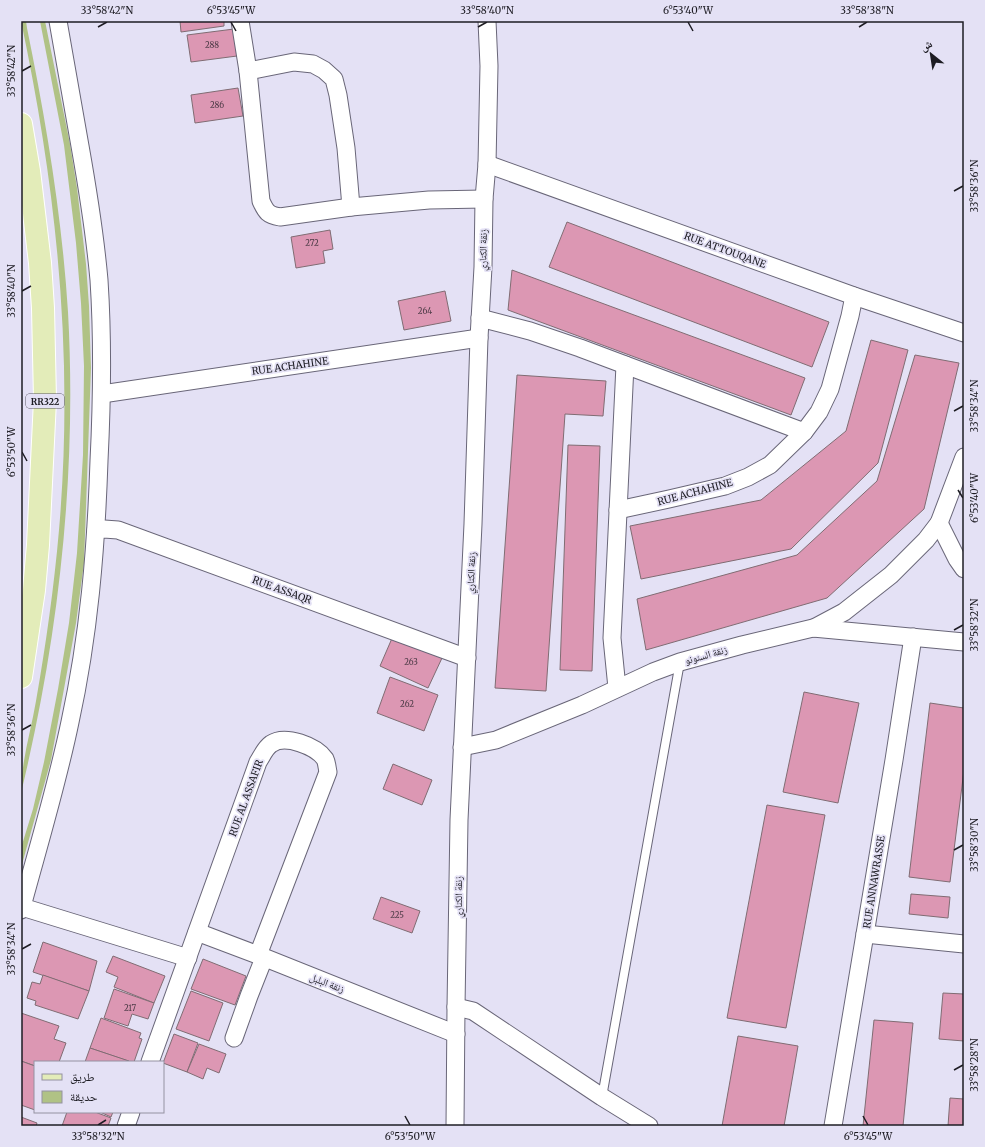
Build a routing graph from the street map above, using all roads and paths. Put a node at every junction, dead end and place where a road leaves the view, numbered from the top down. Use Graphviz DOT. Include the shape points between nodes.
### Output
graph roads {
  1 [pos="58,21"];
  2 [pos="240,21"];
  3 [pos="486,21"];
  4 [pos="248,71"];
  5 [pos="21,124"];
  6 [pos="487,164"];
  7 [pos="484,199"];
  8 [pos="351,207"];
  9 [pos="854,296"];
  10 [pos="480,318"];
  11 [pos="964,333"];
  12 [pos="479,338"];
  13 [pos="625,365"];
  14 [pos="102,394"];
  15 [pos="804,432"];
  16 [pos="964,456"];
  17 [pos="618,510"];
  18 [pos="939,523"];
  19 [pos="96,530"];
  20 [pos="964,569"];
  21 [pos="814,628"];
  22 [pos="913,637"];
  23 [pos="964,642"];
  24 [pos="467,658"];
  25 [pos="680,662"];
  26 [pos="21,678"];
  27 [pos="617,688"];
  28 [pos="462,747"];
  29 [pos="21,908"];
  30 [pos="197,932"];
  31 [pos="865,934"];
  32 [pos="964,944"];
  33 [pos="261,956"];
  34 [pos="188,958"];
  35 [pos="456,1007"];
  36 [pos="456,1034"];
  37 [pos="234,1038"];
  38 [pos="150,1061"];
  39 [pos="602,1097"];
  40 [pos="131,1113"];
  41 [pos="126,1126"];
  42 [pos="455,1126"];
  43 [pos="649,1126"];
  44 [pos="833,1126"];
  1 -- 14 [label="street" via="88,188 96,250 101,319"];
  2 -- 4 [label="street"];
  3 -- 6 [label="street, زنقة الكناري" via="489,66"];
  4 -- 8 [label="street" via="294,62 314,64 334,79 346,148"];
  4 -- 8 [label="street" via="260,200 264,208 272,216 280,217"];
  5 -- 26 [label="main road, RR322" via="40,262 45,400 34,590"];
  6 -- 7 [label="street, زنقة الكناري"];
  6 -- 9 [label="street, RUE ATTOUQANE"];
  7 -- 8 [label="street" via="429,200"];
  7 -- 10 [label="street, زنقة الكناري"];
  9 -- 11 [label="street, RUE ATTOUQANE"];
  9 -- 15 [label="street, RUE ACHAHINE" via="830,389 819,412"];
  10 -- 12 [label="street, زنقة الكناري"];
  10 -- 13 [label="street" via="530,331"];
  12 -- 14 [label="street, RUE ACHAHINE"];
  12 -- 24 [label="street, زنقة الكناري"];
  13 -- 15 [label="street"];
  13 -- 17 [label="street"];
  14 -- 19 [label="street"];
  15 -- 17 [label="street, RUE ACHAHINE" via="770,464 748,477 725,486"];
  16 -- 18 [label="street"];
  17 -- 27 [label="street" via="612,638"];
  18 -- 20 [label="street"];
  18 -- 21 [label="street" via="891,575 844,612"];
  19 -- 24 [label="street, RUE ASSAQR" via="118,530"];
  19 -- 29 [label="street" via="89,607 74,706"];
  21 -- 22 [label="street, زنقة السنونو"];
  21 -- 25 [label="street, زنقة السنونو" via="742,644"];
  22 -- 23 [label="street, زنقة السنونو"];
  22 -- 31 [label="street, RUE ANNAWRASSE"];
  24 -- 28 [label="street, زنقة الكناري"];
  25 -- 27 [label="street, زنقة السنونو"];
  25 -- 39 [label="lane"];
  27 -- 28 [label="street, زنقة السنونو" via="576,708 496,740"];
  28 -- 35 [label="street, زنقة الكناري"];
  29 -- 34 [label="street"];
  30 -- 33 [label="street, زنقة البلبل"];
  30 -- 33 [label="street, RUE AL ASSAFIR" via="258,762 272,743 280,740 300,743 318,752 326,761 328,772 304,832"];
  30 -- 34 [label="street, RUE AL ASSAFIR"];
  31 -- 32 [label="street"];
  31 -- 44 [label="street, RUE ANNAWRASSE"];
  33 -- 36 [label="street, زنقة البلبل"];
  33 -- 37 [label="street"];
  34 -- 38 [label="street, RUE AL ASSAFIR"];
  35 -- 36 [label="street, زنقة الكناري"];
  35 -- 39 [label="street" via="473,1011"];
  36 -- 42 [label="street, زنقة الكناري"];
  39 -- 43 [label="street"];
  40 -- 41 [label="street"];
}
